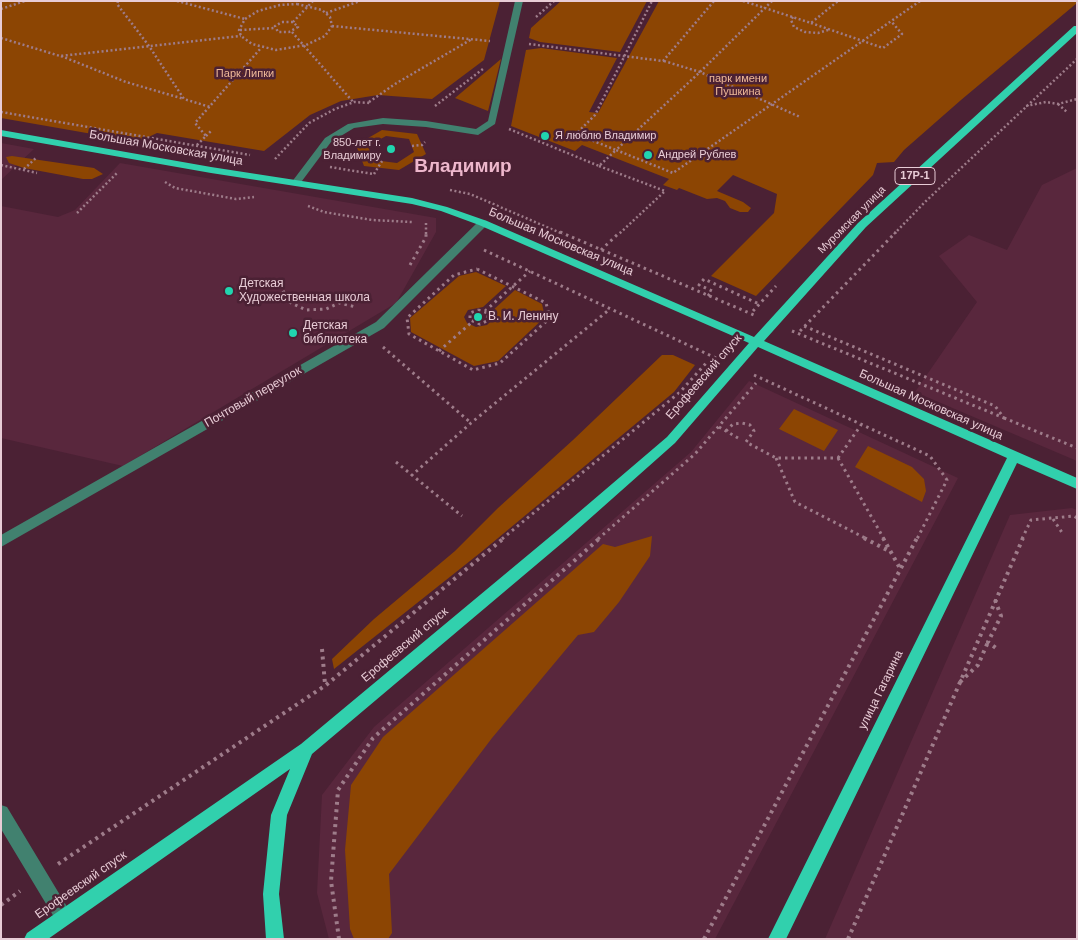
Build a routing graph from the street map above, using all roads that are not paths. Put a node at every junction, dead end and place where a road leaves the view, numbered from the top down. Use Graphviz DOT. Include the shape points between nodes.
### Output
graph roads {
  1 [pos="519,1"];
  2 [pos="1077,28"];
  3 [pos="1,133"];
  4 [pos="296,183"];
  5 [pos="483,223"];
  6 [pos="763,334"];
  7 [pos="1014,456"];
  8 [pos="1077,484"];
  9 [pos="1,542"];
  10 [pos="306,749"];
  11 [pos="1,813"];
  12 [pos="63,916"];
  13 [pos="33,939"];
  14 [pos="275,939"];
  15 [pos="777,939"];
  1 -- 4 [label="street" via="492,122 478,132 383,121 351,126 328,140"];
  2 -- 6 [label="main road, Муромская улица / 17Р-1" via="862,225"];
  3 -- 4 [label="main road, Большая Московская улица"];
  4 -- 5 [label="main road, Большая Московская улица" via="412,201"];
  5 -- 7 [label="main road, Большая Московская улица"];
  5 -- 9 [label="street, Почтовый переулок" via="380,325"];
  6 -- 10 [label="main road, Ерофеевский спуск" via="671,440"];
  7 -- 8 [label="main road, Большая Московская улица"];
  7 -- 15 [label="main road, улица Гагарина"];
  10 -- 12 [label="main road, Ерофеевский спуск"];
  10 -- 14 [label="main road" via="279,815 271,894"];
  11 -- 12 [label="street"];
  12 -- 13 [label="main road, Ерофеевский спуск"];
}
